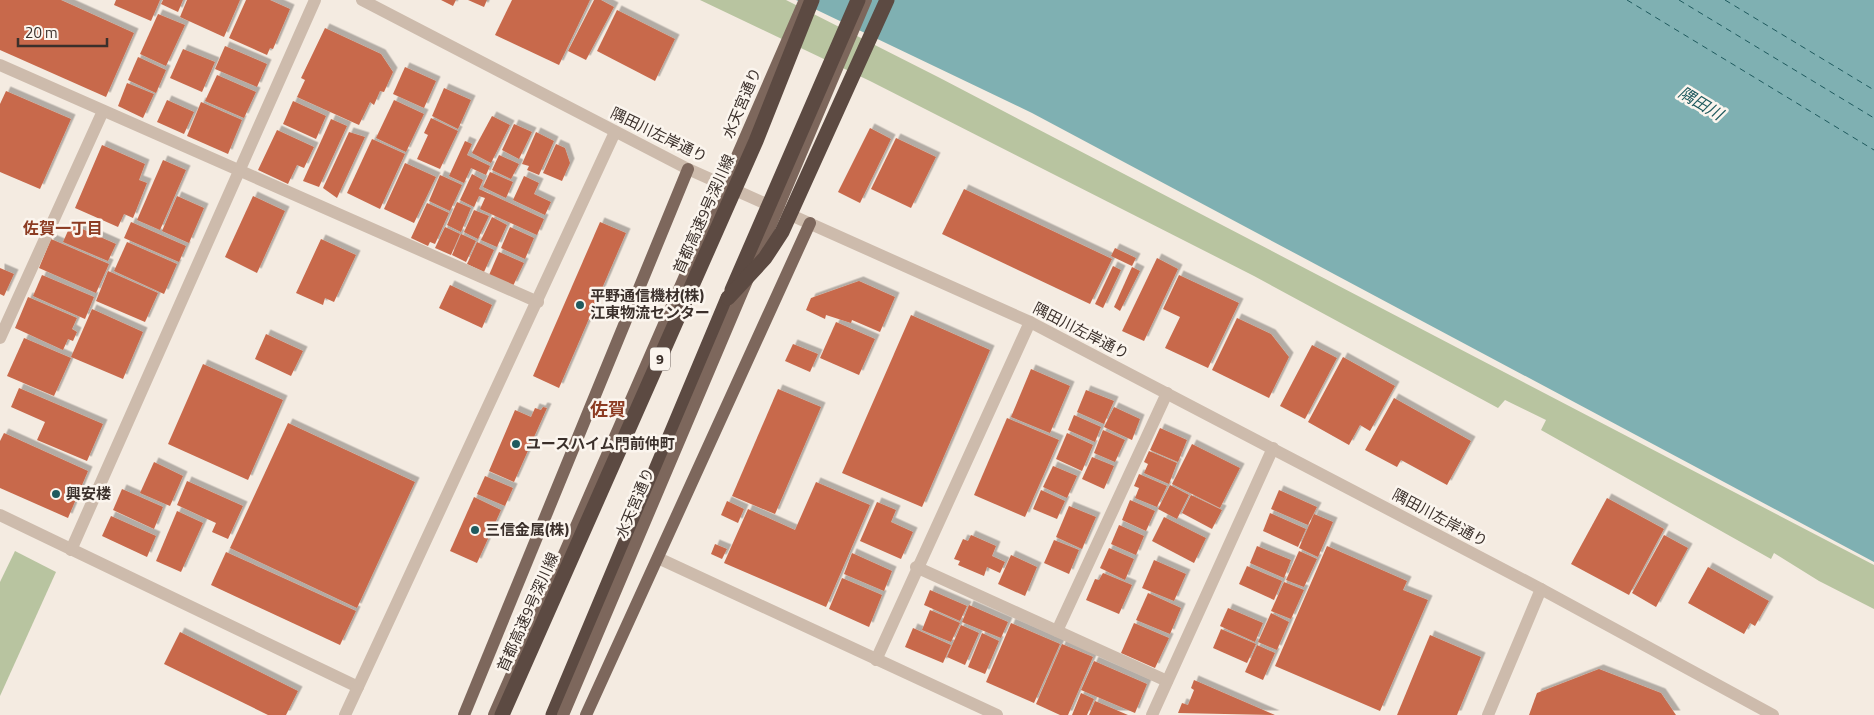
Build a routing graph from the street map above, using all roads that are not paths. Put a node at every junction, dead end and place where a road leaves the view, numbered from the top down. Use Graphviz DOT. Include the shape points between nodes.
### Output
graph roads {
  1 [pos="315,0"];
  2 [pos="362,0"];
  3 [pos="804,0"];
  4 [pos="812,0"];
  5 [pos="858,0"];
  6 [pos="866,0"];
  7 [pos="887,0"];
  8 [pos="0,65"];
  9 [pos="102,111"];
  10 [pos="615,132"];
  11 [pos="688,169"];
  12 [pos="240,173"];
  13 [pos="810,223"];
  14 [pos="728,298"];
  15 [pos="538,302"];
  16 [pos="1030,322"];
  17 [pos="0,338"];
  18 [pos="1167,394"];
  19 [pos="1273,448"];
  20 [pos="0,514"];
  21 [pos="71,550"];
  22 [pos="658,558"];
  23 [pos="916,567"];
  24 [pos="1541,589"];
  25 [pos="1057,631"];
  26 [pos="876,660"];
  27 [pos="1167,681"];
  28 [pos="358,687"];
  29 [pos="345,715"];
  30 [pos="464,715"];
  31 [pos="494,715"];
  32 [pos="502,715"];
  33 [pos="553,715"];
  34 [pos="563,715"];
  35 [pos="586,715"];
  36 [pos="997,715"];
  37 [pos="1152,715"];
  38 [pos="1488,715"];
  39 [pos="1773,715"];
  1 -- 12 [label="street"];
  2 -- 10 [label="street, 隅田川左岸通り"];
  3 -- 31 [label="main road, 水天宮通り, bridge"];
  4 -- 32 [label="highway, 首都高速9号深川線 / 9, bridge" via="756,141"];
  5 -- 14 [label="highway, bridge"];
  6 -- 34 [label="main road, 水天宮通り, bridge"];
  7 -- 14 [label="highway, bridge" via="782,232 765,258"];
  8 -- 9 [label="street"];
  9 -- 12 [label="street"];
  9 -- 17 [label="street"];
  10 -- 11 [label="street, 隅田川左岸通り"];
  10 -- 15 [label="street"];
  11 -- 13 [label="street, 隅田川左岸通り"];
  11 -- 30 [label="main road"];
  12 -- 15 [label="street"];
  12 -- 21 [label="street"];
  13 -- 16 [label="street, 隅田川左岸通り"];
  13 -- 22 [label="main road"];
  14 -- 33 [label="highway"];
  15 -- 28 [label="street"];
  16 -- 18 [label="street, 隅田川左岸通り"];
  16 -- 23 [label="street"];
  18 -- 19 [label="street, 隅田川左岸通り"];
  18 -- 25 [label="street"];
  19 -- 24 [label="street, 隅田川左岸通り"];
  19 -- 27 [label="street"];
  20 -- 21 [label="street"];
  21 -- 28 [label="street"];
  22 -- 26 [label="street"];
  22 -- 35 [label="main road"];
  23 -- 25 [label="street"];
  23 -- 26 [label="street"];
  24 -- 38 [label="street"];
  24 -- 39 [label="street, 隅田川左岸通り"];
  25 -- 27 [label="street"];
  26 -- 36 [label="street"];
  27 -- 37 [label="street"];
  28 -- 29 [label="street"];
}
